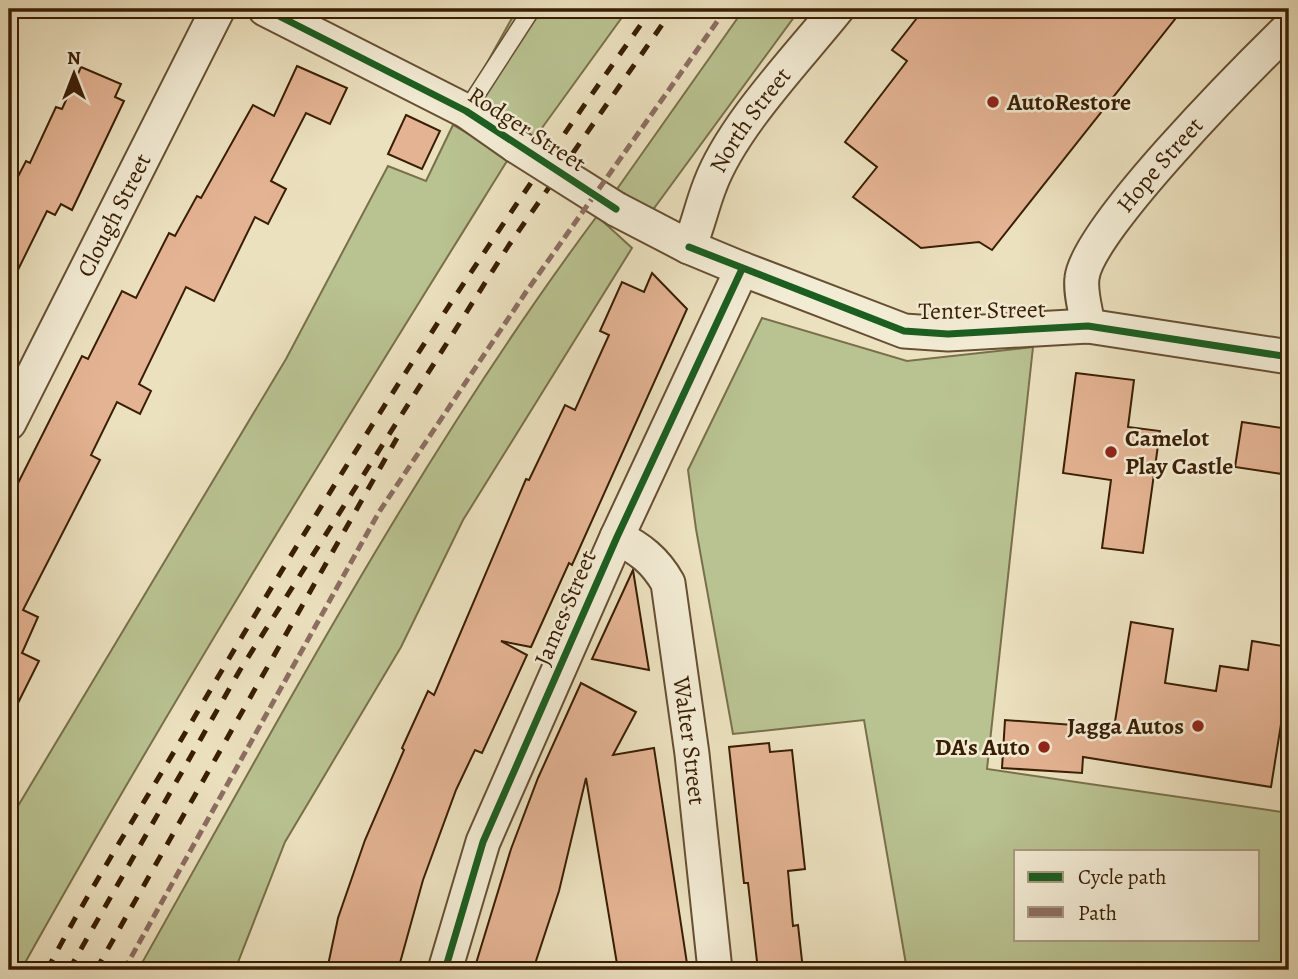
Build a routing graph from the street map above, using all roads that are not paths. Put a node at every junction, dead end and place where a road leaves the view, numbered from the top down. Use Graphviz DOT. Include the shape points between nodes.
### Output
graph roads {
  1 [pos="218,9"];
  2 [pos="265,9"];
  3 [pos="531,9"];
  4 [pos="836,9"];
  5 [pos="313,19"];
  6 [pos="1289,28"];
  7 [pos="466,111"];
  8 [pos="689,247"];
  9 [pos="742,269"];
  10 [pos="1087,326"];
  11 [pos="1289,357"];
  12 [pos="9,423"];
  13 [pos="617,537"];
  14 [pos="444,970"];
  15 [pos="715,970"];
  1 -- 12 [label="street, Clough Street"];
  2 -- 5 [label="street, Rodger Street"];
  3 -- 7 [label="lane"];
  4 -- 8 [label="street, North Street" via="727,153 710,184"];
  5 -- 7 [label="street, Rodger Street"];
  6 -- 10 [label="street, Hope Street" via="1222,94 1101,236 1082,277"];
  7 -- 8 [label="street, Rodger Street, bridge" via="616,209"];
  8 -- 9 [label="street, Tenter Street"];
  9 -- 10 [label="street, Tenter Street" via="904,331 948,334"];
  9 -- 13 [label="street, James Street"];
  10 -- 11 [label="street, Tenter Street"];
  13 -- 14 [label="street, James Street" via="483,842"];
  13 -- 15 [label="street, Walter Street" via="643,551 660,567 668,583"];
}
